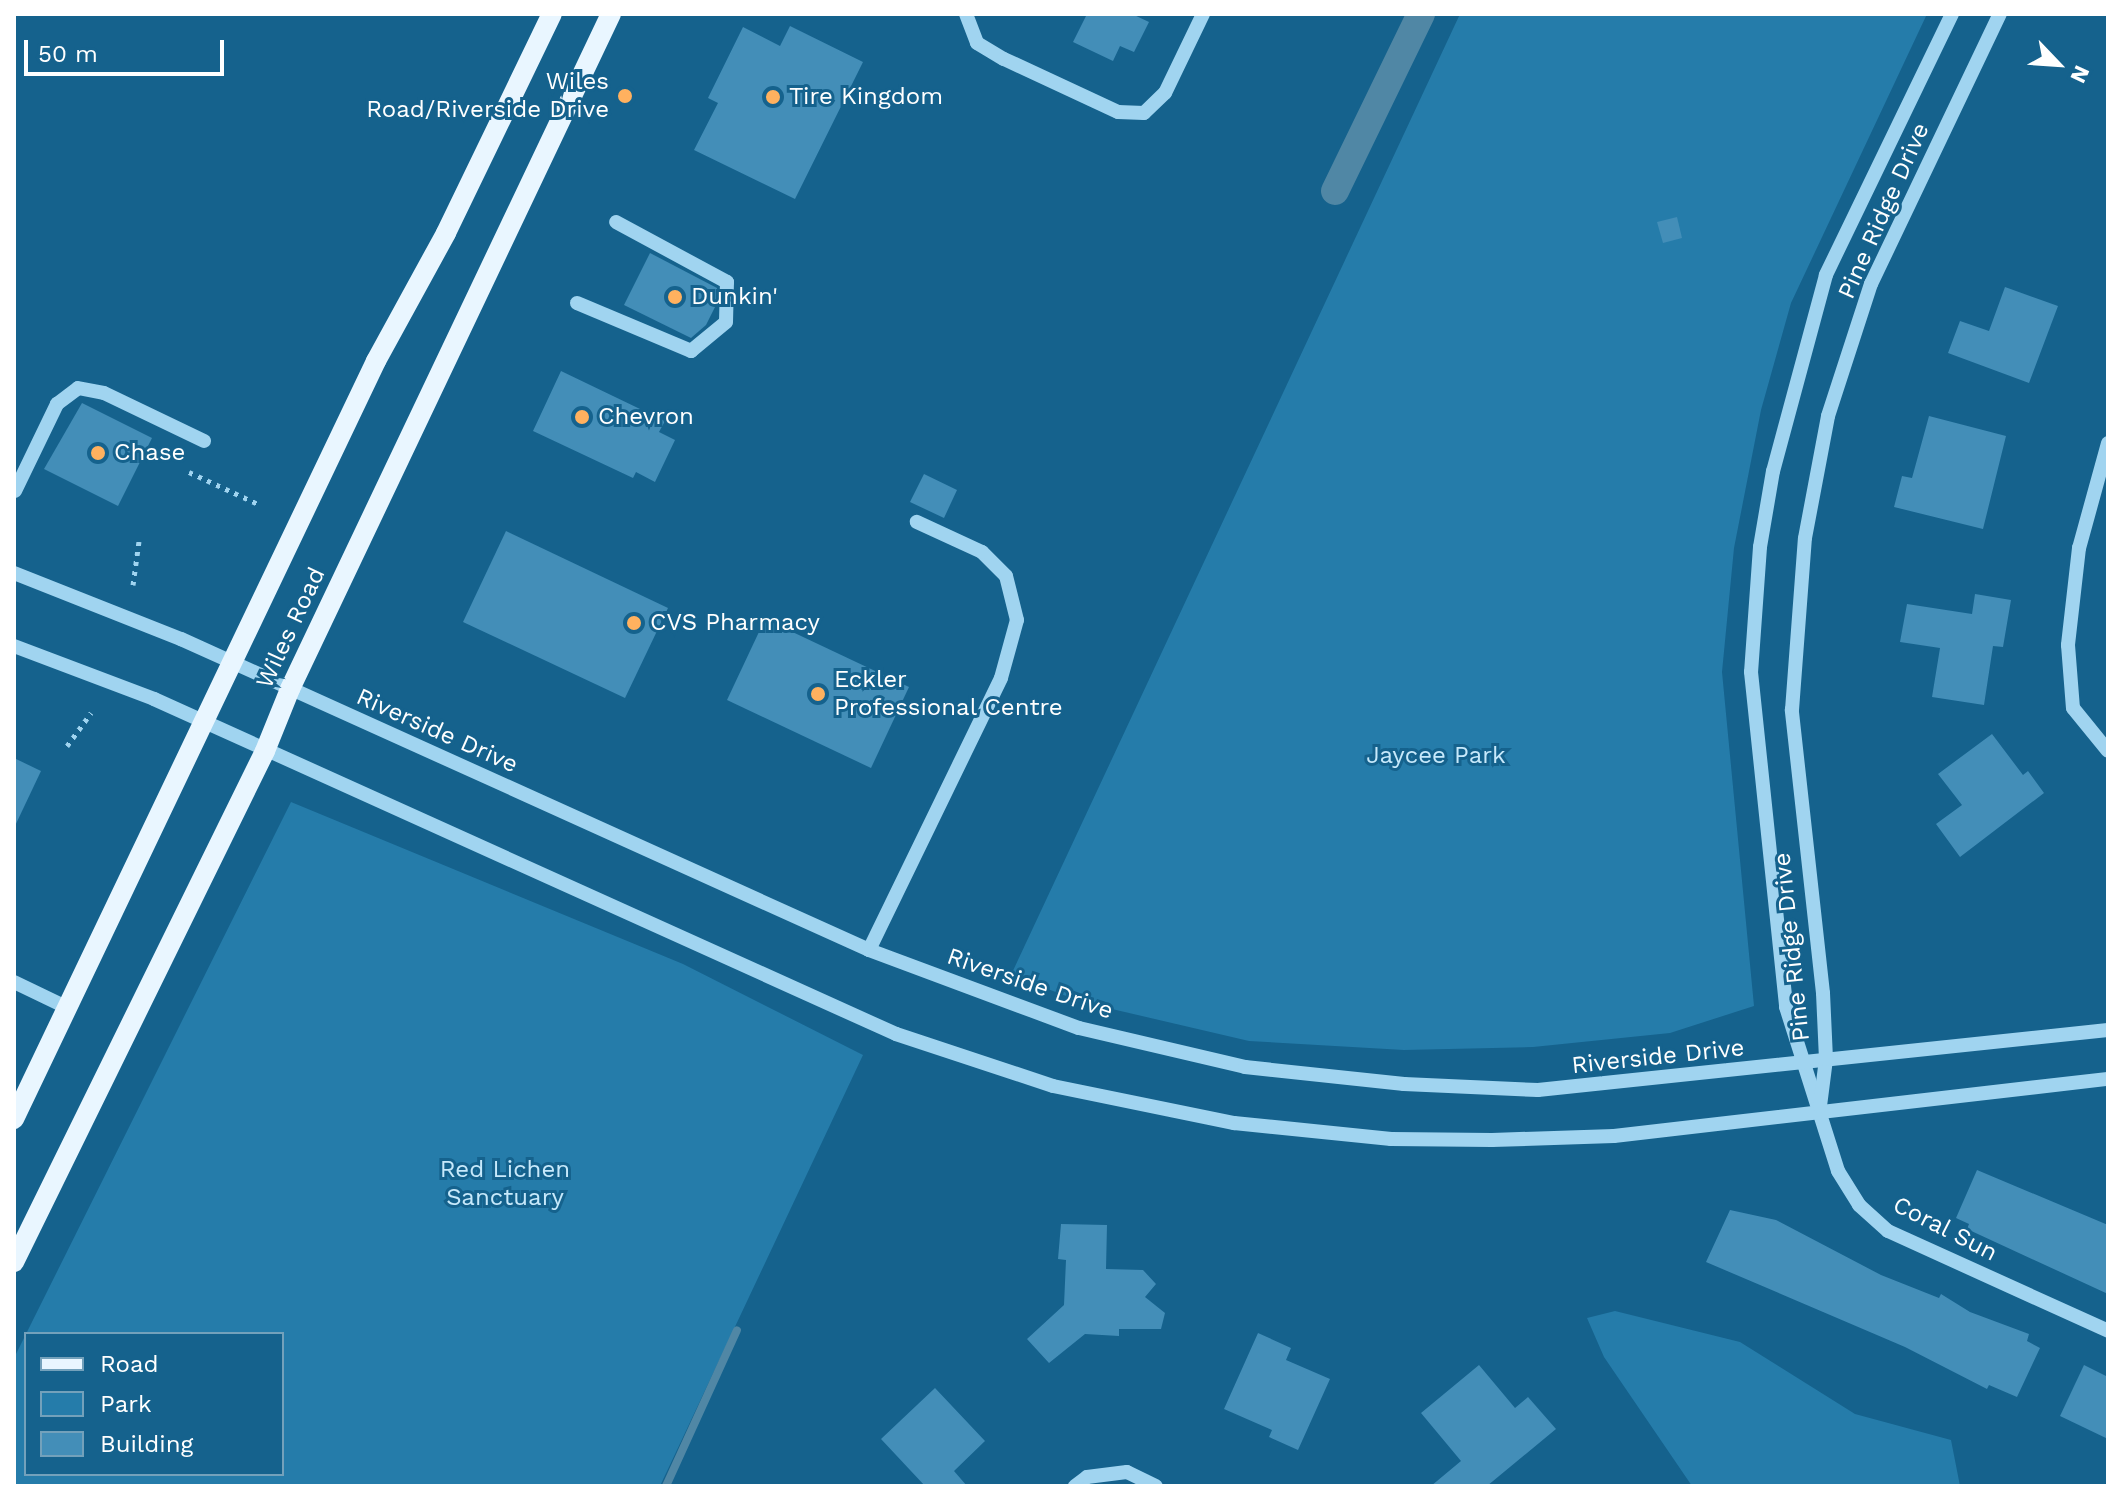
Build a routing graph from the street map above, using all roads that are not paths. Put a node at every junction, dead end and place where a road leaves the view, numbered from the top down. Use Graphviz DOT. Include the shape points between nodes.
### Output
graph roads {
  1 [pos="552,14"];
  2 [pos="611,14"];
  3 [pos="966,14"];
  4 [pos="1203,14"];
  5 [pos="1952,14"];
  6 [pos="2000,14"];
  7 [pos="616,222"];
  8 [pos="577,303"];
  9 [pos="204,441"];
  10 [pos="2108,443"];
  11 [pos="15,491"];
  12 [pos="917,522"];
  13 [pos="14,573"];
  14 [pos="14,646"];
  15 [pos="234,665"];
  16 [pos="290,689"];
  17 [pos="206,723"];
  18 [pos="2104,749"];
  19 [pos="265,751"];
  20 [pos="869,950"];
  21 [pos="14,982"];
  22 [pos="68,1008"];
  23 [pos="2108,1030"];
  24 [pos="1826,1059"];
  25 [pos="1800,1063"];
  26 [pos="2108,1079"];
  27 [pos="1820,1110"];
  28 [pos="14,1119"];
  29 [pos="14,1262"];
  30 [pos="2108,1331"];
  31 [pos="1075,1486"];
  32 [pos="1156,1486"];
  1 -- 15 [label="main road, Wiles Road" via="446,233 376,361"];
  2 -- 16 [label="main road, Wiles Road"];
  3 -- 4 [label="street" via="977,43 1004,59 1118,112 1144,113 1165,93"];
  5 -- 25 [label="street, Pine Ridge Drive" via="1826,275 1783,429 1760,547 1751,672 1786,1007"];
  6 -- 24 [label="street, Pine Ridge Drive" via="1871,284 1828,416 1805,538 1792,710"];
  7 -- 8 [label="street" via="727,282 726,322 691,351"];
  9 -- 11 [label="street" via="104,393 78,388 57,404"];
  10 -- 18 [label="street" via="2079,548 2068,645 2073,708"];
  12 -- 20 [label="street" via="990,560 1006,576 1017,620 1001,678"];
  13 -- 15 [label="street, Riverside Drive"];
  14 -- 17 [label="street"];
  15 -- 16 [label="street, Riverside Drive"];
  15 -- 17 [label="main road, Wiles Road"];
  16 -- 19 [label="main road, Wiles Road"];
  16 -- 20 [label="street, Riverside Drive"];
  17 -- 19 [label="street"];
  17 -- 22 [label="main road, Wiles Road"];
  19 -- 27 [label="street" via="896,1034 1053,1086 1234,1123 1391,1139 1614,1136"];
  19 -- 29 [label="main road, Wiles Road"];
  20 -- 25 [label="street, Riverside Drive" via="1079,1028 1245,1067 1404,1084 1538,1090"];
  21 -- 22 [label="street"];
  22 -- 28 [label="main road, Wiles Road"];
  23 -- 24 [label="street, Riverside Drive"];
  24 -- 25 [label="street, Riverside Drive"];
  24 -- 27 [label="street, Pine Ridge Drive"];
  25 -- 27 [label="street, Pine Ridge Drive"];
  26 -- 27 [label="street"];
  27 -- 30 [label="street, Coral Sun" via="1838,1171 1859,1205 1888,1231"];
  31 -- 32 [label="street" via="1087,1477 1127,1472"];
}
